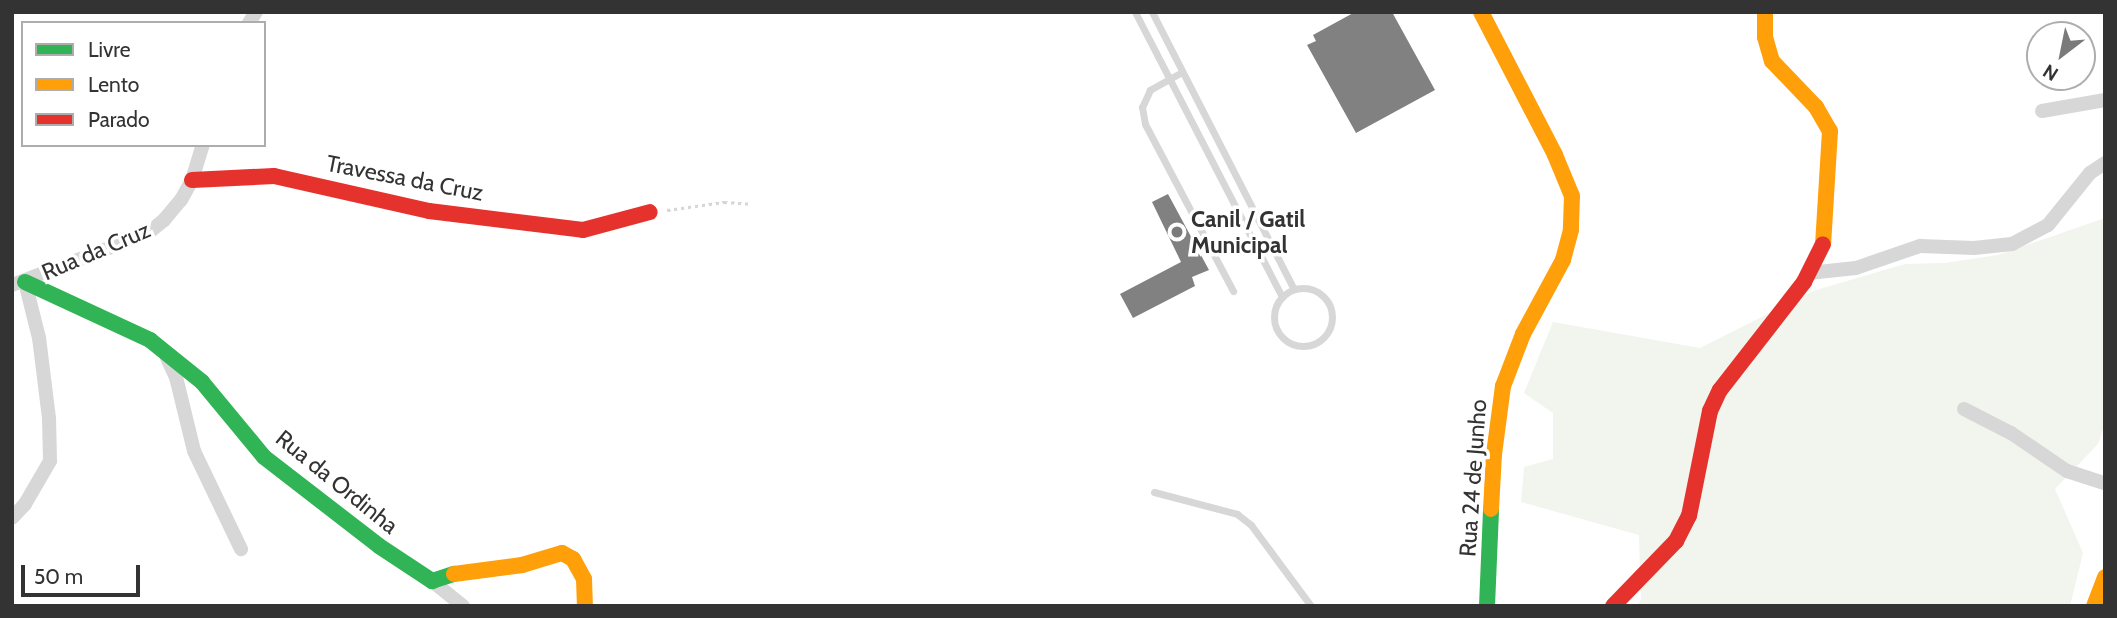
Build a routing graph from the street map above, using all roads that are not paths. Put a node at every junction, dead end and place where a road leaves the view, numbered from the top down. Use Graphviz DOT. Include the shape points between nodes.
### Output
graph roads {
  1 [pos="1135,12"];
  2 [pos="1152,12"];
  3 [pos="1481,12"];
  4 [pos="1765,12"];
  5 [pos="1182,72"];
  6 [pos="1170,79"];
  7 [pos="2105,100"];
  8 [pos="2042,111"];
  9 [pos="202,147"];
  10 [pos="2105,163"];
  11 [pos="192,180"];
  12 [pos="650,212"];
  13 [pos="1809,273"];
  14 [pos="19,284"];
  15 [pos="1294,289"];
  16 [pos="1233,291"];
  17 [pos="1282,297"];
  18 [pos="163,350"];
  19 [pos="1964,409"];
  20 [pos="2105,483"];
  21 [pos="1154,492"];
  22 [pos="12,518"];
  23 [pos="241,549"];
  24 [pos="2105,577"];
  25 [pos="432,581"];
  26 [pos="463,606"];
  27 [pos="585,606"];
  28 [pos="1311,606"];
  29 [pos="1488,606"];
  30 [pos="1613,606"];
  31 [pos="2094,606"];
  1 -- 6 [label="lane"];
  2 -- 5 [label="lane"];
  3 -- 29 [label="street, Rua 24 de Junho" via="1572,196 1571,230 1563,260 1523,334 1503,386 1494,454"];
  4 -- 13 [label="street" via="1765,37 1772,61 1816,107 1830,131 1823,243"];
  5 -- 6 [label="lane"];
  5 -- 15 [label="lane"];
  6 -- 16 [label="lane" via="1145,98 1145,124"];
  6 -- 17 [label="lane"];
  7 -- 8 [label="street"];
  9 -- 11 [label="street, Rua da Cruz"];
  10 -- 13 [label="street" via="2090,173 2048,225 2012,244 1920,246 1856,268"];
  11 -- 12 [label="street, Travessa da Cruz" via="274,176 429,211 583,230"];
  11 -- 14 [label="street, Rua da Cruz" via="164,220 148,233"];
  13 -- 30 [label="street" via="1720,390 1710,411 1689,516 1676,541"];
  14 -- 18 [label="street, Rua da Ordinha" via="116,322"];
  14 -- 22 [label="street, Rua da Cruz" via="40,338 50,461 25,505"];
  15 -- 17 [label="lane"];
  15 -- 17 [label="lane" via="1314,290 1328,303 1331,322 1322,339 1294,345 1279,333 1274,314"];
  18 -- 23 [label="street" via="176,377 194,451"];
  18 -- 25 [label="street, Rua da Ordinha" via="202,382 264,457"];
  19 -- 20 [label="street" via="2011,433 2067,471"];
  21 -- 28 [label="lane" via="1237,514 1251,525"];
  24 -- 31 [label="street"];
  25 -- 26 [label="street"];
  25 -- 27 [label="street" via="460,572 522,565 562,552 573,559 584,579"];
}
